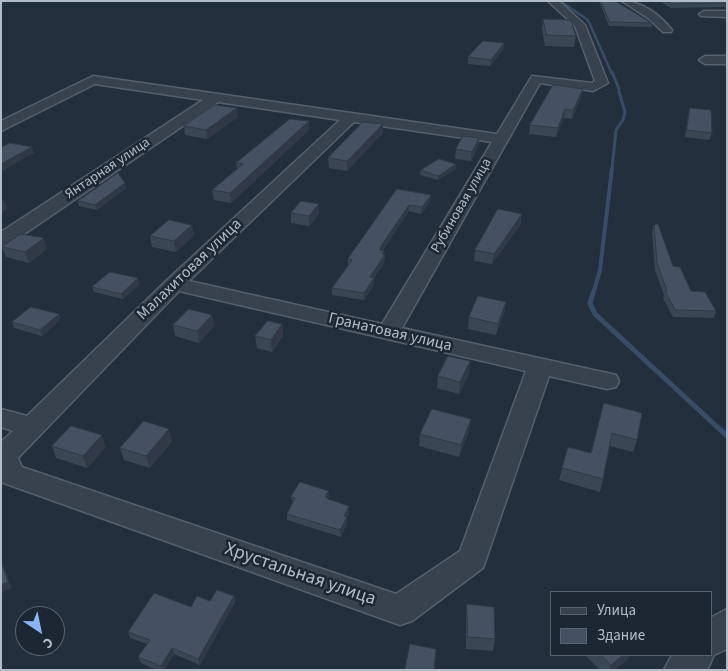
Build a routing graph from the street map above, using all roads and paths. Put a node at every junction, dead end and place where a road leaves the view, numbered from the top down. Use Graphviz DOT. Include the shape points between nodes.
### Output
graph roads {
  1 [pos="553,1"];
  2 [pos="627,1"];
  3 [pos="704,14"];
  4 [pos="727,14"];
  5 [pos="667,30"];
  6 [pos="705,60"];
  7 [pos="727,60"];
  8 [pos="215,98"];
  9 [pos="351,117"];
  10 [pos="1,127"];
  11 [pos="502,139"];
  12 [pos="1,240"];
  13 [pos="174,284"];
  14 [pos="388,333"];
  15 [pos="540,366"];
  16 [pos="607,381"];
  17 [pos="1,418"];
  18 [pos="32,427"];
  19 [pos="727,625"];
  20 [pos="713,639"];
  1 -- 11 [label="street, Рубиновая улица" via="580,25 602,83 593,86 536,79"];
  2 -- 5 [label="street" via="652,16"];
  3 -- 4 [label="street"];
  6 -- 7 [label="street"];
  8 -- 9 [label="street"];
  8 -- 10 [label="street" via="93,80"];
  8 -- 12 [label="street, Янтарная улица"];
  9 -- 11 [label="street"];
  9 -- 13 [label="street, Малахитовая улица"];
  11 -- 14 [label="street, Рубиновая улица"];
  13 -- 14 [label="street, Гранатовая улица"];
  13 -- 18 [label="street, Малахитовая улица"];
  14 -- 15 [label="street, Гранатовая улица"];
  15 -- 16 [label="street, Гранатовая улица"];
  15 -- 18 [label="street, Хрустальная улица" via="472,559 400,610 11,474 4,456"];
  17 -- 18 [label="street"];
  19 -- 20 [label="street"];
}
